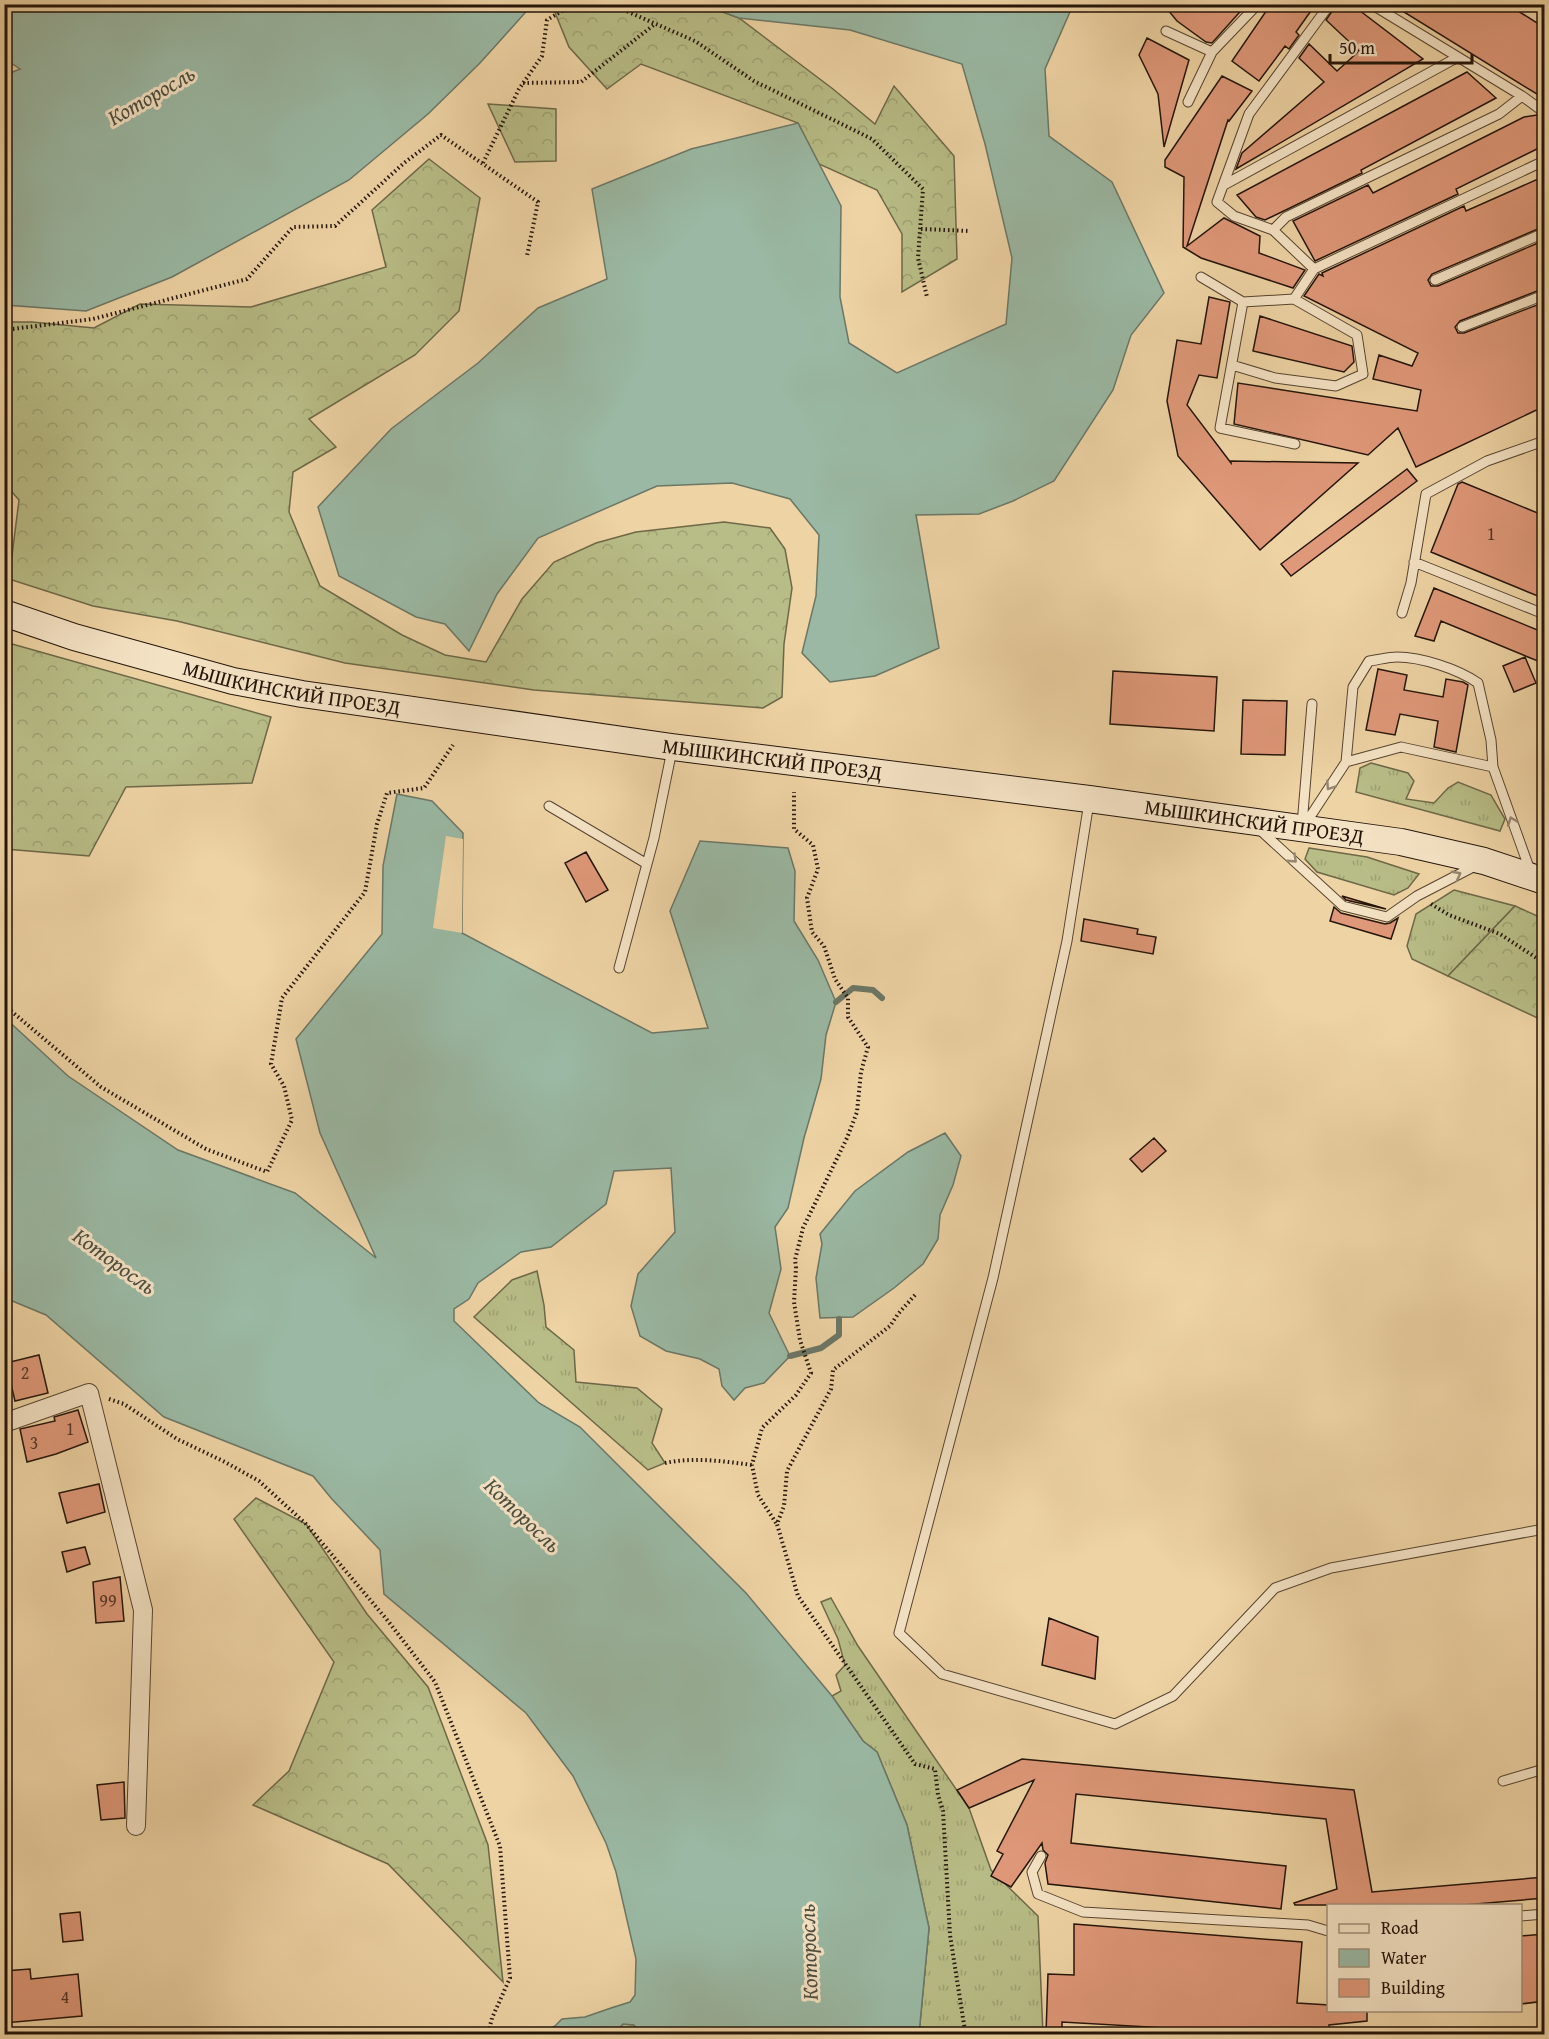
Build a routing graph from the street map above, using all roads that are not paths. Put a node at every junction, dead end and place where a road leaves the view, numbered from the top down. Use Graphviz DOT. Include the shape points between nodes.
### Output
graph roads {
  1 [pos="1258,4"];
  2 [pos="1330,4"];
  3 [pos="1371,4"];
  4 [pos="1539,4"];
  5 [pos="1545,8"];
  6 [pos="1166,31"];
  7 [pos="1212,52"];
  8 [pos="1458,57"];
  9 [pos="1522,96"];
  10 [pos="1188,102"];
  11 [pos="1545,112"];
  12 [pos="1545,161"];
  13 [pos="1224,185"];
  14 [pos="1274,230"];
  15 [pos="1545,233"];
  16 [pos="1314,269"];
  17 [pos="1201,277"];
  18 [pos="1435,280"];
  19 [pos="1545,295"];
  20 [pos="1294,299"];
  21 [pos="1244,302"];
  22 [pos="1462,327"];
  23 [pos="1232,365"];
  24 [pos="1545,441"];
  25 [pos="1295,444"];
  26 [pos="1414,561"];
  27 [pos="4,613"];
  28 [pos="1402,613"];
  29 [pos="1545,614"];
  30 [pos="1312,704"];
  31 [pos="672,747"];
  32 [pos="1346,762"];
  33 [pos="1493,767"];
  34 [pos="1089,799"];
  35 [pos="549,806"];
  36 [pos="1250,820"];
  37 [pos="1302,828"];
  38 [pos="1484,861"];
  39 [pos="647,864"];
  40 [pos="1538,879"];
  41 [pos="619,968"];
  42 [pos="4,1422"];
  43 [pos="1545,1529"];
  44 [pos="1545,1769"];
  45 [pos="1503,1781"];
  46 [pos="136,1826"];
  47 [pos="1041,1856"];
  48 [pos="1545,1914"];
  49 [pos="1522,1916"];
  50 [pos="1327,1930"];
  1 -- 7 [label="lane"];
  2 -- 13 [label="lane" via="1250,114"];
  3 -- 8 [label="lane"];
  4 -- 5 [label="lane"];
  6 -- 7 [label="lane"];
  7 -- 10 [label="lane"];
  8 -- 9 [label="lane"];
  8 -- 13 [label="lane"];
  9 -- 11 [label="lane"];
  9 -- 14 [label="lane" via="1499,114 1286,217"];
  12 -- 16 [label="lane"];
  13 -- 14 [label="lane" via="1217,202 1234,216"];
  14 -- 16 [label="lane"];
  15 -- 18 [label="lane"];
  16 -- 20 [label="lane"];
  17 -- 21 [label="lane"];
  19 -- 22 [label="lane"];
  20 -- 21 [label="lane"];
  20 -- 23 [label="lane" via="1357,335 1363,374 1336,386 1275,378"];
  21 -- 23 [label="lane"];
  23 -- 25 [label="lane" via="1220,428"];
  24 -- 26 [label="lane" via="1487,461 1426,494"];
  26 -- 28 [label="lane"];
  26 -- 29 [label="lane"];
  27 -- 31 [label="main road, МЫШКИНСКИЙ ПРОЕЗД" via="74,637 233,681"];
  30 -- 37 [label="lane"];
  31 -- 34 [label="main road, МЫШКИНСКИЙ ПРОЕЗД"];
  31 -- 39 [label="lane"];
  32 -- 33 [label="lane" via="1401,747"];
  32 -- 33 [label="lane" via="1353,687 1369,661 1398,657 1439,664 1478,683"];
  32 -- 37 [label="lane, one-way"];
  40 -- 33 [label="lane, one-way"];
  34 -- 36 [label="main road, МЫШКИНСКИЙ ПРОЕЗД"];
  34 -- 43 [label="lane" via="1067,941 993,1278 899,1633 942,1674 1115,1724 1173,1696 1275,1588 1331,1568"];
  35 -- 39 [label="lane"];
  36 -- 37 [label="main road, МЫШКИНСКИЙ ПРОЕЗД"];
  36 -- 38 [label="lane, one-way" via="1343,906 1387,917 1417,896"];
  37 -- 38 [label="main road, МЫШКИНСКИЙ ПРОЕЗД" via="1401,842"];
  38 -- 40 [label="main road, МЫШКИНСКИЙ ПРОЕЗД"];
  39 -- 41 [label="lane"];
  42 -- 46 [label="street" via="89,1393 142,1610"];
  44 -- 45 [label="lane"];
  47 -- 50 [label="lane" via="1032,1872 1038,1894 1083,1912 1308,1925"];
  48 -- 49 [label="lane"];
}
